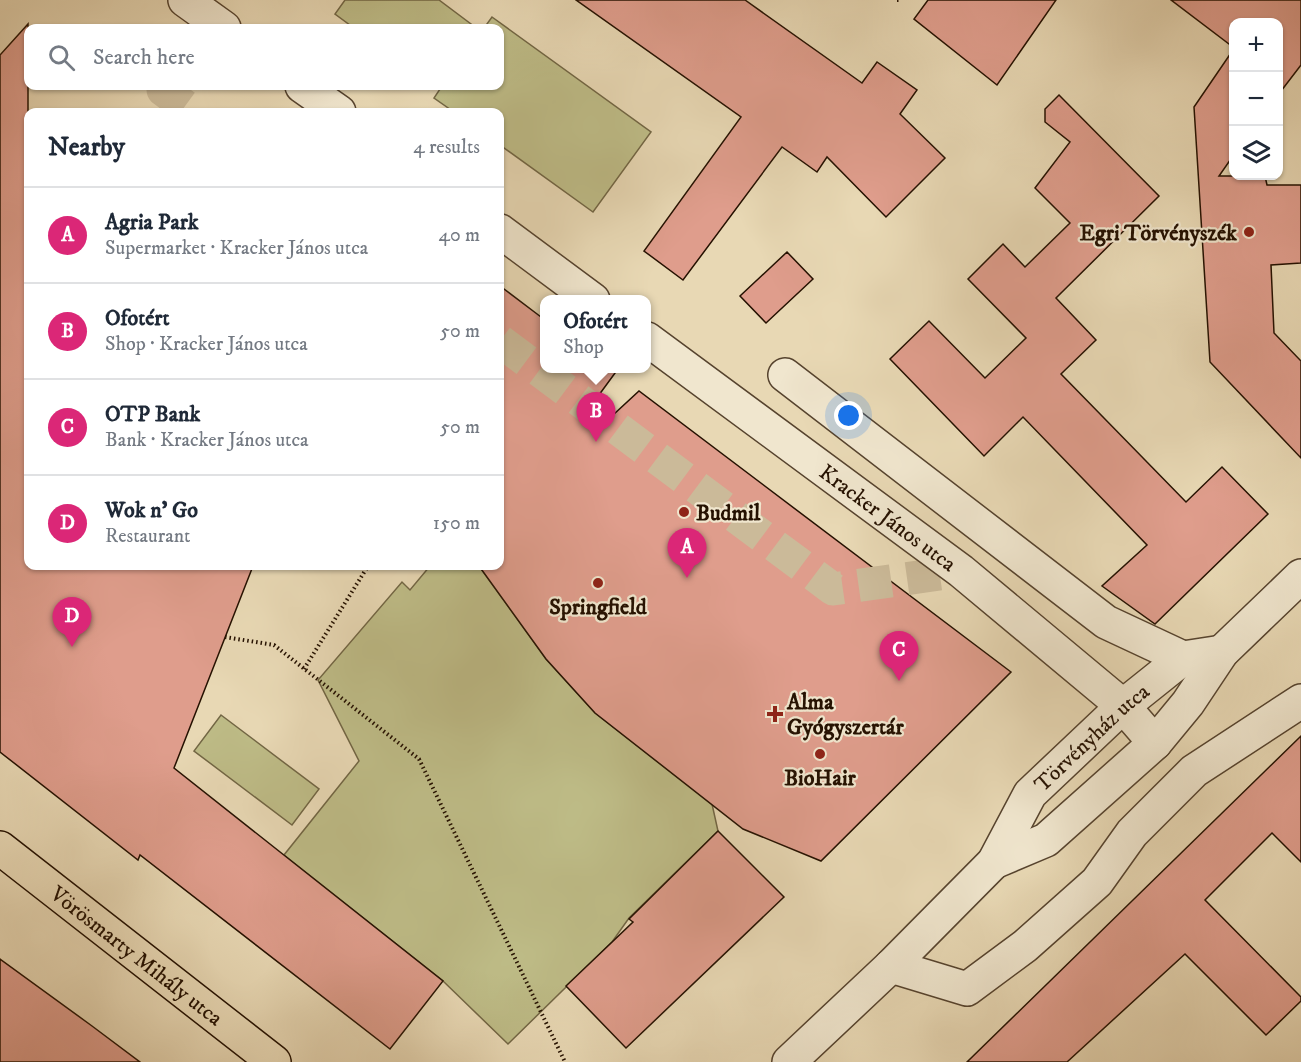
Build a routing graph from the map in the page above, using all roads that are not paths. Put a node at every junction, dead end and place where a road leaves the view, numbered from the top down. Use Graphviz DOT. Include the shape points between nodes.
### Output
graph roads {
  1 [pos="185,0"];
  2 [pos="218,24"];
  3 [pos="308,90"];
  4 [pos="333,108"];
  5 [pos="504,234"];
  6 [pos="586,295"];
  7 [pos="651,342"];
  8 [pos="785,375"];
  9 [pos="1301,576"];
  10 [pos="1222,652"];
  11 [pos="1183,658"];
  12 [pos="1301,701"];
  13 [pos="1122,706"];
  14 [pos="1155,743"];
  15 [pos="0,848"];
  16 [pos="994,862"];
  17 [pos="891,966"];
  18 [pos="274,1062"];
  19 [pos="789,1062"];
  1 -- 2 [label="street"];
  3 -- 4 [label="street"];
  5 -- 6 [label="street"];
  7 -- 13 [label="street, Kracker János utca" via="962,571"];
  8 -- 11 [label="street, Kracker János utca" via="1106,622"];
  9 -- 10 [label="street, Törvényház utca"];
  10 -- 11 [label="street, Törvényház utca"];
  10 -- 14 [label="street, Törvényház utca"];
  11 -- 13 [label="street, Törvényház utca"];
  12 -- 17 [label="street" via="1194,771 1132,833 1097,882 1025,946 967,989"];
  13 -- 14 [label="street, Kracker János utca"];
  13 -- 16 [label="street, Törvényház utca" via="1030,794"];
  14 -- 16 [label="street, Törvényház utca" via="1046,840"];
  15 -- 18 [label="main road, Vörösmarty Mihály utca"];
  16 -- 17 [label="street, Törvényház utca"];
  17 -- 19 [label="street, Törvényház utca"];
}
